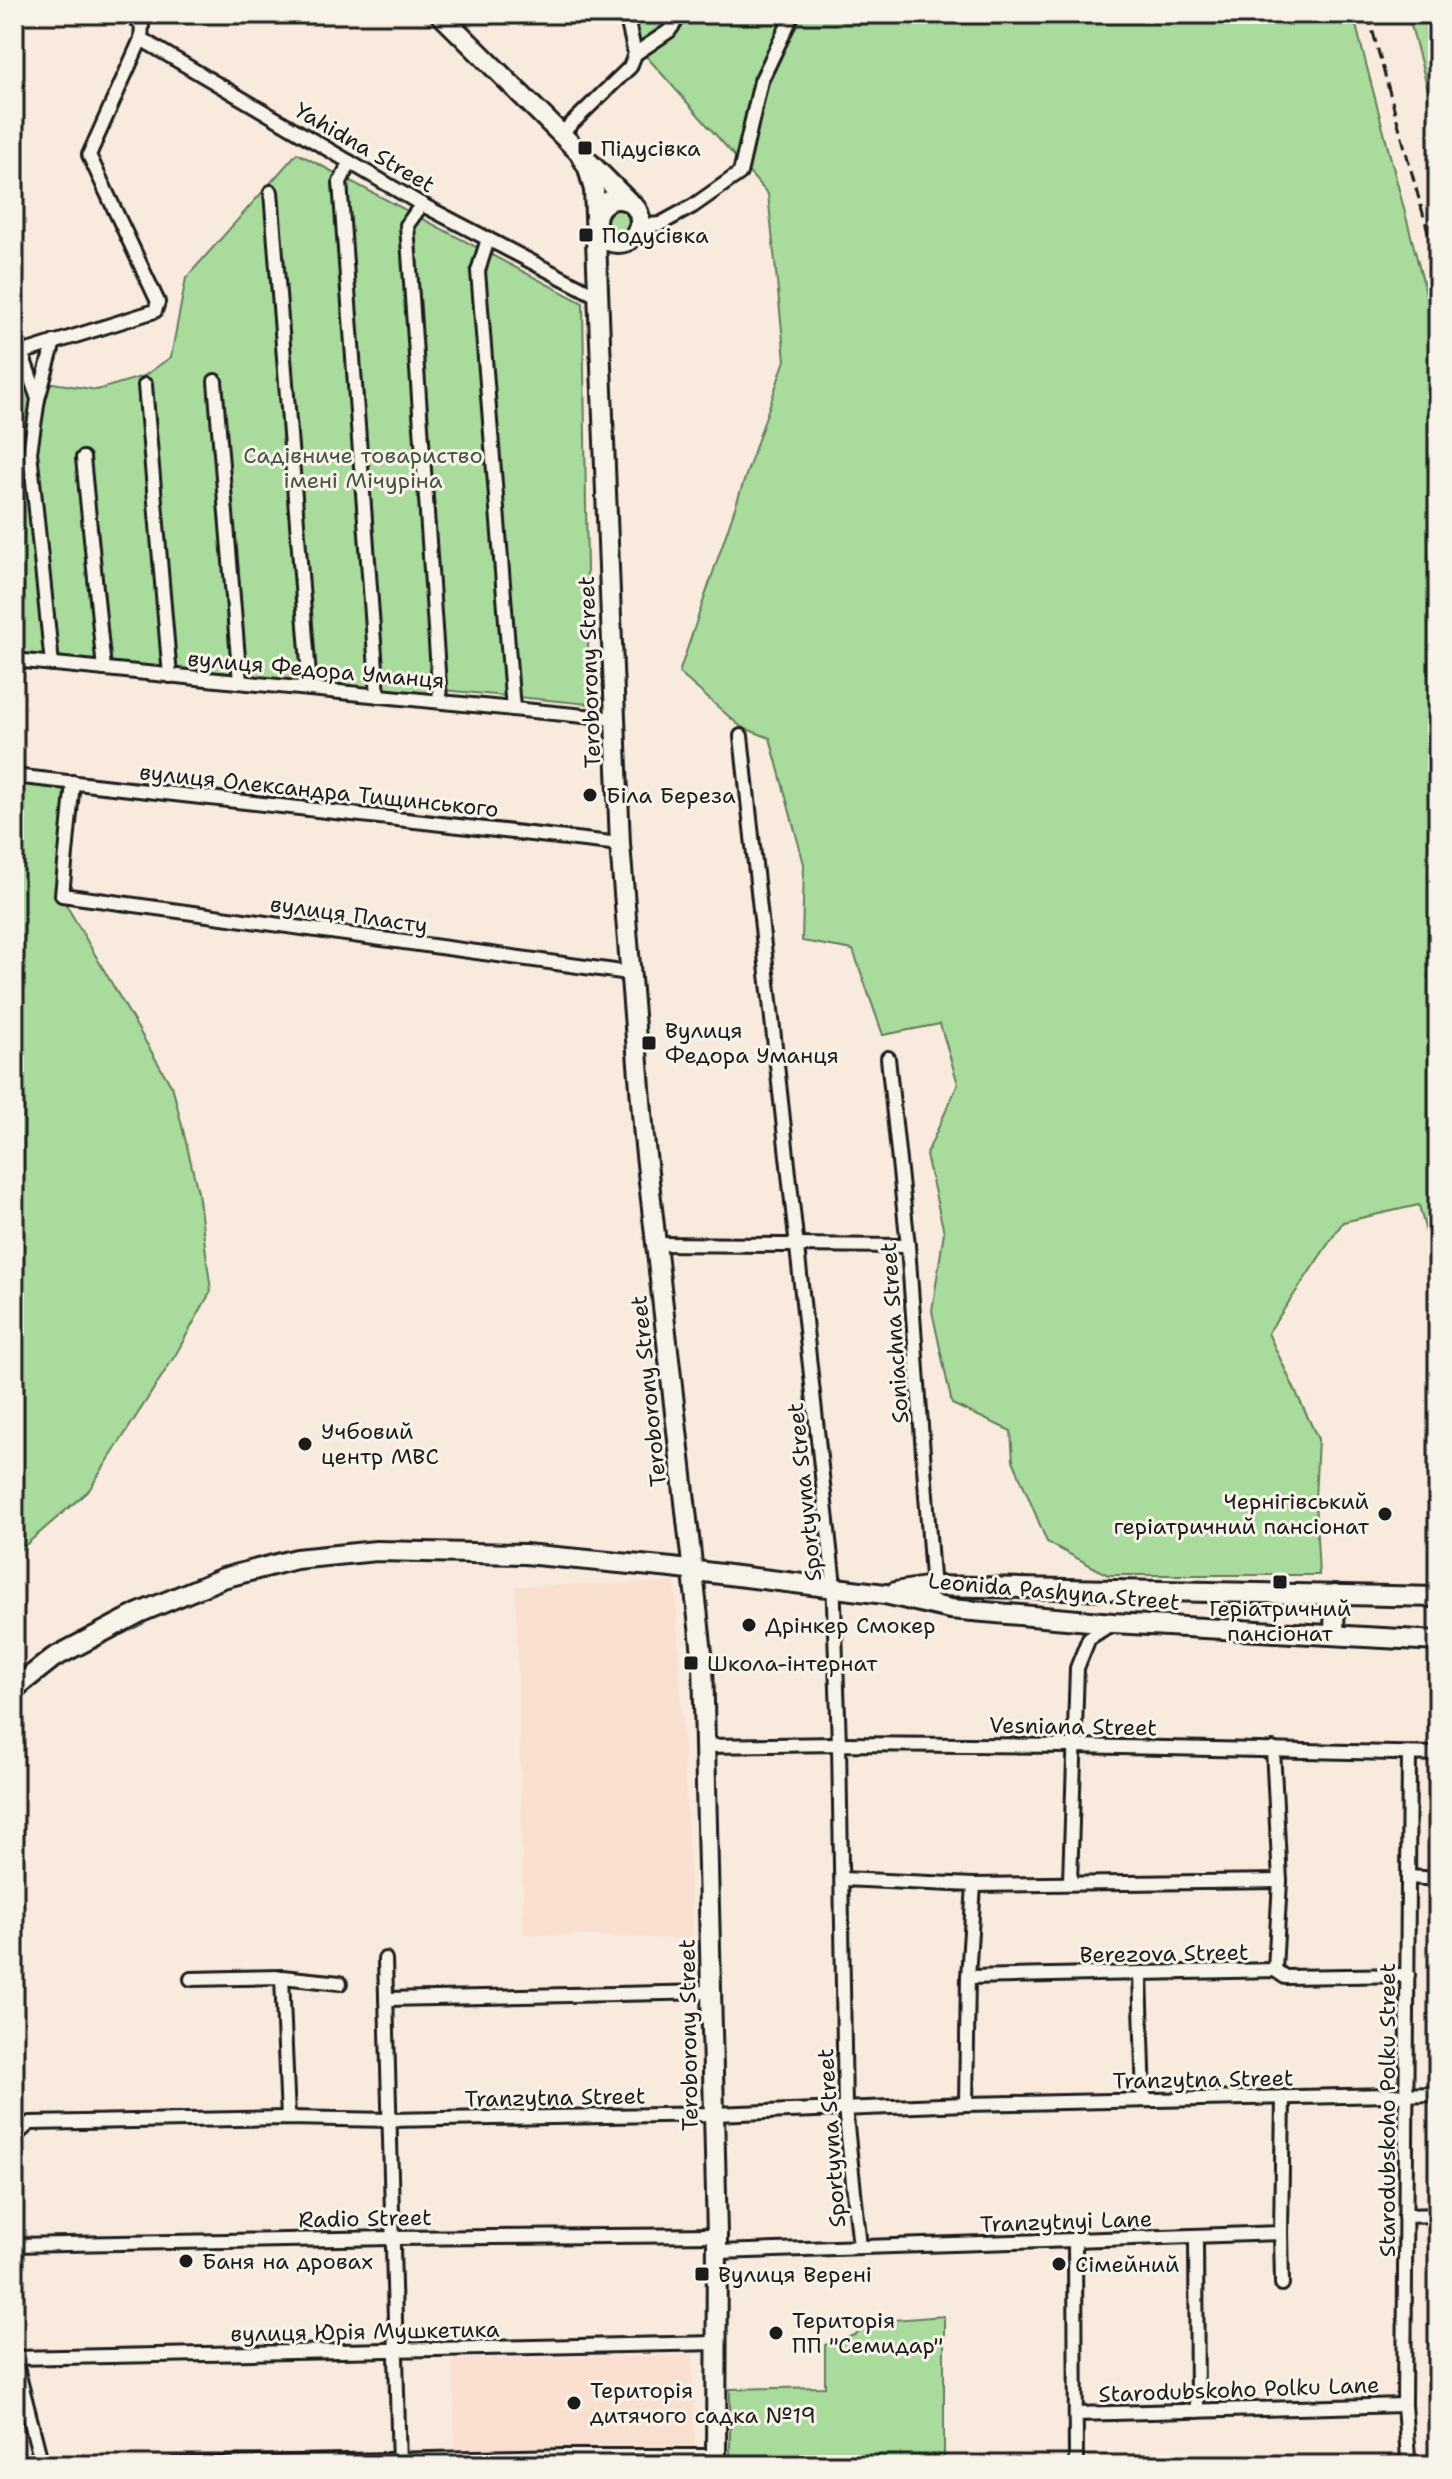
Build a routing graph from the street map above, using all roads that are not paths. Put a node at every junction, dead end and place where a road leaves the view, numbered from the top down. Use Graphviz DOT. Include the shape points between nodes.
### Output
graph roads {
  1 [pos="130,14"];
  2 [pos="151,14"];
  3 [pos="440,14"];
  4 [pos="626,14"];
  5 [pos="681,14"];
  6 [pos="793,14"];
  7 [pos="142,25"];
  8 [pos="141,39"];
  9 [pos="635,54"];
  10 [pos="562,133"];
  11 [pos="579,152"];
  12 [pos="350,162"];
  13 [pos="271,192"];
  14 [pos="629,202"];
  15 [pos="422,204"];
  16 [pos="596,219"];
  17 [pos="639,226"];
  18 [pos="488,239"];
  19 [pos="626,241"];
  20 [pos="599,305"];
  21 [pos="14,332"];
  22 [pos="54,342"];
  23 [pos="18,356"];
  24 [pos="215,381"];
  25 [pos="145,385"];
  26 [pos="38,399"];
  27 [pos="83,458"];
  28 [pos="14,660"];
  29 [pos="52,664"];
  30 [pos="104,669"];
  31 [pos="170,676"];
  32 [pos="240,682"];
  33 [pos="310,689"];
  34 [pos="378,696"];
  35 [pos="440,700"];
  36 [pos="513,709"];
  37 [pos="615,719"];
  38 [pos="741,736"];
  39 [pos="14,776"];
  40 [pos="73,782"];
  41 [pos="620,844"];
  42 [pos="629,973"];
  43 [pos="888,1058"];
  44 [pos="656,1244"];
  45 [pos="796,1244"];
  46 [pos="908,1246"];
  47 [pos="694,1570"];
  48 [pos="932,1586"];
  49 [pos="834,1589"];
  50 [pos="885,1594"];
  51 [pos="1335,1594"];
  52 [pos="1438,1597"];
  53 [pos="934,1606"];
  54 [pos="1113,1623"];
  55 [pos="1334,1635"];
  56 [pos="1438,1641"];
  57 [pos="14,1689"];
  58 [pos="839,1744"];
  59 [pos="707,1746"];
  60 [pos="1074,1746"];
  61 [pos="1273,1749"];
  62 [pos="1409,1754"];
  63 [pos="1438,1754"];
  64 [pos="1409,1877"];
  65 [pos="842,1879"];
  66 [pos="1438,1879"];
  67 [pos="1280,1881"];
  68 [pos="1070,1882"];
  69 [pos="974,1885"];
  70 [pos="385,1959"];
  71 [pos="1275,1970"];
  72 [pos="1140,1973"];
  73 [pos="1408,1975"];
  74 [pos="282,1977"];
  75 [pos="968,1977"];
  76 [pos="191,1979"];
  77 [pos="340,1983"];
  78 [pos="711,1992"];
  79 [pos="386,1999"];
  80 [pos="1405,2094"];
  81 [pos="1438,2094"];
  82 [pos="1283,2097"];
  83 [pos="1144,2100"];
  84 [pos="966,2104"];
  85 [pos="845,2108"];
  86 [pos="714,2114"];
  87 [pos="288,2118"];
  88 [pos="390,2120"];
  89 [pos="14,2137"];
  90 [pos="1438,2215"];
  91 [pos="1405,2216"];
  92 [pos="1281,2233"];
  93 [pos="1196,2236"];
  94 [pos="393,2238"];
  95 [pos="1075,2241"];
  96 [pos="718,2244"];
  97 [pos="14,2245"];
  98 [pos="860,2247"];
  99 [pos="1282,2284"];
  100 [pos="717,2343"];
  101 [pos="394,2351"];
  102 [pos="14,2357"];
  103 [pos="1404,2405"];
  104 [pos="1197,2411"];
  105 [pos="1076,2414"];
  106 [pos="716,2460"];
  107 [pos="399,2463"];
  108 [pos="42,2465"];
  109 [pos="174,2465"];
  110 [pos="1076,2465"];
  111 [pos="1412,2465"];
  1 -- 7 [label="street"];
  2 -- 7 [label="street"];
  3 -- 10 [label="main road"];
  4 -- 9 [label="street"];
  5 -- 9 [label="street" via="669,31"];
  6 -- 17 [label="street" via="761,81 740,173 660,224"];
  7 -- 8 [label="street"];
  8 -- 12 [label="street, Yahidna Street"];
  8 -- 22 [label="street" via="89,155 158,302 155,311"];
  9 -- 10 [label="street" via="630,67"];
  10 -- 11 [label="main road"];
  11 -- 14 [label="main road"];
  11 -- 16 [label="main road, Teroborony Street" via="593,181"];
  12 -- 15 [label="street, Yahidna Street"];
  12 -- 34 [label="street" via="340,182"];
  13 -- 33 [label="street"];
  14 -- 16 [label="main road" via="610,200"];
  14 -- 17 [label="main road" via="639,215"];
  15 -- 18 [label="street, Yahidna Street"];
  15 -- 35 [label="street" via="407,225"];
  16 -- 19 [label="main road" via="605,238"];
  16 -- 20 [label="main road, Teroborony Street"];
  17 -- 19 [label="main road"];
  18 -- 20 [label="street, Yahidna Street"];
  18 -- 36 [label="street" via="478,271"];
  19 -- 20 [label="main road" via="608,260"];
  20 -- 37 [label="main road, Teroborony Street"];
  21 -- 23 [label="street"];
  22 -- 23 [label="street"];
  22 -- 26 [label="street"];
  23 -- 26 [label="street"];
  24 -- 32 [label="street"];
  25 -- 31 [label="street"];
  26 -- 29 [label="street" via="30,452"];
  27 -- 30 [label="street"];
  28 -- 29 [label="street, вулиця Федора Уманця"];
  29 -- 30 [label="street, вулиця Федора Уманця"];
  30 -- 31 [label="street, вулиця Федора Уманця"];
  31 -- 32 [label="street, вулиця Федора Уманця"];
  32 -- 33 [label="street, вулиця Федора Уманця"];
  33 -- 34 [label="street, вулиця Федора Уманця"];
  34 -- 35 [label="street, вулиця Федора Уманця"];
  35 -- 36 [label="street, вулиця Федора Уманця"];
  36 -- 37 [label="street, вулиця Федора Уманця"];
  37 -- 41 [label="main road, Teroborony Street"];
  38 -- 45 [label="street, Sportyvna Street"];
  39 -- 40 [label="street, вулиця Олександра Тищинського"];
  40 -- 41 [label="street, вулиця Олександра Тищинського"];
  40 -- 42 [label="street, вулиця Пласту" via="62,895"];
  41 -- 42 [label="main road, Teroborony Street"];
  42 -- 44 [label="main road, Teroborony Street"];
  43 -- 46 [label="street, Soniachna Street"];
  44 -- 45 [label="street"];
  44 -- 47 [label="main road, Teroborony Street"];
  45 -- 46 [label="street"];
  45 -- 49 [label="street, Sportyvna Street"];
  46 -- 48 [label="street, Soniachna Street"];
  47 -- 49 [label="main road"];
  47 -- 57 [label="main road" via="525,1554 376,1551 296,1559 223,1578 139,1613 53,1658"];
  47 -- 59 [label="main road, Teroborony Street"];
  48 -- 50 [label="main road, Leonida Pashyna Street"];
  48 -- 51 [label="main road, Leonida Pashyna Street"];
  48 -- 53 [label="street, Soniachna Street"];
  49 -- 50 [label="main road"];
  49 -- 58 [label="street, Sportyvna Street"];
  50 -- 53 [label="main road, Leonida Pashyna Street"];
  51 -- 52 [label="main road, Leonida Pashyna Street"];
  51 -- 55 [label="main road"];
  53 -- 54 [label="main road, Leonida Pashyna Street"];
  54 -- 55 [label="main road, Leonida Pashyna Street"];
  54 -- 60 [label="street" via="1089,1638 1077,1668"];
  55 -- 56 [label="main road, Leonida Pashyna Street"];
  58 -- 59 [label="street, Vesniana Street"];
  58 -- 60 [label="street, Vesniana Street"];
  58 -- 65 [label="street, Sportyvna Street"];
  59 -- 78 [label="main road, Teroborony Street"];
  60 -- 61 [label="street, Vesniana Street"];
  60 -- 68 [label="street"];
  61 -- 62 [label="street, Vesniana Street"];
  61 -- 67 [label="street"];
  62 -- 63 [label="street, Vesniana Street"];
  62 -- 64 [label="street, Starodubskoho Polku Street"];
  64 -- 66 [label="street"];
  64 -- 73 [label="street, Starodubskoho Polku Street"];
  65 -- 69 [label="street"];
  65 -- 85 [label="street, Sportyvna Street"];
  67 -- 68 [label="street"];
  67 -- 71 [label="street"];
  68 -- 69 [label="street"];
  69 -- 75 [label="street"];
  70 -- 79 [label="street"];
  71 -- 72 [label="street, Berezova Street"];
  71 -- 73 [label="street, Berezova Street" via="1285,1977"];
  72 -- 75 [label="street, Berezova Street"];
  72 -- 83 [label="street"];
  73 -- 80 [label="street, Starodubskoho Polku Street"];
  74 -- 76 [label="street"];
  74 -- 77 [label="street"];
  74 -- 87 [label="street"];
  75 -- 84 [label="street"];
  78 -- 79 [label="street"];
  78 -- 86 [label="main road, Teroborony Street"];
  79 -- 88 [label="street"];
  80 -- 81 [label="street, Tranzytna Street"];
  80 -- 82 [label="street, Tranzytna Street"];
  80 -- 91 [label="street, Starodubskoho Polku Street"];
  82 -- 83 [label="street, Tranzytna Street"];
  82 -- 92 [label="street"];
  83 -- 84 [label="street, Tranzytna Street"];
  84 -- 85 [label="street, Tranzytna Street"];
  85 -- 86 [label="street, Tranzytna Street"];
  85 -- 98 [label="street, Sportyvna Street"];
  86 -- 88 [label="street, Tranzytna Street"];
  86 -- 96 [label="main road, Teroborony Street"];
  87 -- 88 [label="street, Tranzytna Street"];
  87 -- 89 [label="street, Tranzytna Street" via="30,2123"];
  88 -- 94 [label="street"];
  90 -- 91 [label="street"];
  91 -- 103 [label="street, Starodubskoho Polku Street"];
  92 -- 93 [label="street, Tranzytnyi Lane"];
  92 -- 99 [label="street"];
  93 -- 95 [label="street, Tranzytnyi Lane"];
  93 -- 104 [label="street"];
  94 -- 96 [label="street, Radio Street"];
  94 -- 97 [label="street, Radio Street"];
  94 -- 101 [label="street"];
  95 -- 98 [label="street, Tranzytnyi Lane"];
  95 -- 105 [label="street"];
  96 -- 98 [label="street, Tranzytnyi Lane"];
  96 -- 100 [label="main road, Teroborony Street"];
  100 -- 101 [label="street, вулиця Юрія Мушкетика"];
  100 -- 106 [label="main road, Teroborony Street"];
  101 -- 102 [label="street, вулиця Юрія Мушкетика"];
  101 -- 107 [label="street"];
  102 -- 108 [label="street"];
  103 -- 104 [label="street, Starodubskoho Polku Lane"];
  103 -- 111 [label="street, Starodubskoho Polku Street"];
  104 -- 105 [label="street, Starodubskoho Polku Lane"];
  105 -- 110 [label="street"];
  106 -- 107 [label="street" via="564,2456"];
  107 -- 109 [label="street"];
}
